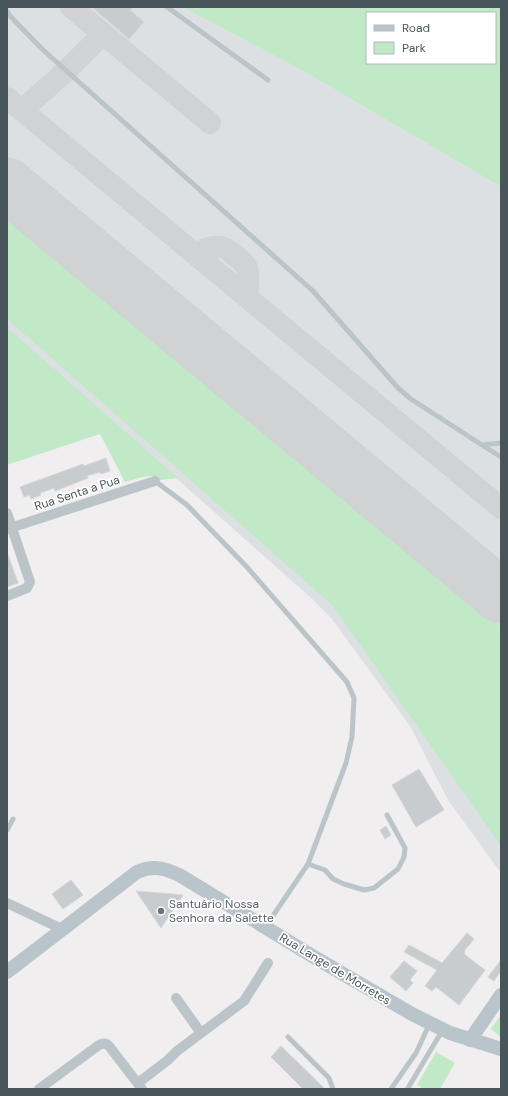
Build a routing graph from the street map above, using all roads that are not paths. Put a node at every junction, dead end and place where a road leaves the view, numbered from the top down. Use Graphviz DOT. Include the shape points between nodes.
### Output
graph roads {
  1 [pos="167,7"];
  2 [pos="7,11"];
  3 [pos="268,80"];
  4 [pos="501,443"];
  5 [pos="482,445"];
  6 [pos="501,457"];
  7 [pos="155,481"];
  8 [pos="7,513"];
  9 [pos="10,529"];
  10 [pos="7,596"];
  11 [pos="387,815"];
  12 [pos="13,819"];
  13 [pos="7,830"];
  14 [pos="308,864"];
  15 [pos="7,903"];
  16 [pos="265,927"];
  17 [pos="62,929"];
  18 [pos="268,963"];
  19 [pos="7,972"];
  20 [pos="501,996"];
  21 [pos="176,998"];
  22 [pos="430,1024"];
  23 [pos="443,1030"];
  24 [pos="201,1033"];
  25 [pos="288,1037"];
  26 [pos="470,1040"];
  27 [pos="501,1049"];
  28 [pos="140,1086"];
  29 [pos="408,1088"];
  30 [pos="39,1089"];
  31 [pos="333,1089"];
  32 [pos="391,1089"];
  1 -- 3 [label="lane"];
  2 -- 5 [label="lane" via="42,49 312,291 398,388"];
  4 -- 5 [label="lane"];
  5 -- 6 [label="lane"];
  7 -- 9 [label="street, Rua Senta a Pua"];
  7 -- 14 [label="lane" via="187,504 246,566 347,682 354,698 352,737 346,763"];
  8 -- 9 [label="street"];
  9 -- 10 [label="street" via="30,582 27,588"];
  11 -- 14 [label="lane" via="405,848 404,857 398,869 374,888 364,890 344,884 333,879 325,870"];
  12 -- 13 [label="lane"];
  14 -- 16 [label="lane"];
  15 -- 17 [label="street"];
  16 -- 17 [label="main road, Rua Lange de Morretes" via="181,876 152,867 136,872"];
  16 -- 22 [label="main road, Rua Lange de Morretes"];
  17 -- 19 [label="main road"];
  18 -- 24 [label="street" via="244,1001"];
  20 -- 26 [label="main road"];
  21 -- 24 [label="street"];
  22 -- 23 [label="main road, Rua Lange de Morretes"];
  22 -- 32 [label="lane" via="416,1053"];
  23 -- 26 [label="main road, Rua Lange de Morretes"];
  23 -- 29 [label="lane"];
  24 -- 28 [label="street" via="177,1051"];
  25 -- 31 [label="lane" via="330,1078"];
  26 -- 27 [label="main road, Rua Lange de Morretes"];
  28 -- 30 [label="street" via="109,1046 103,1043"];
}
